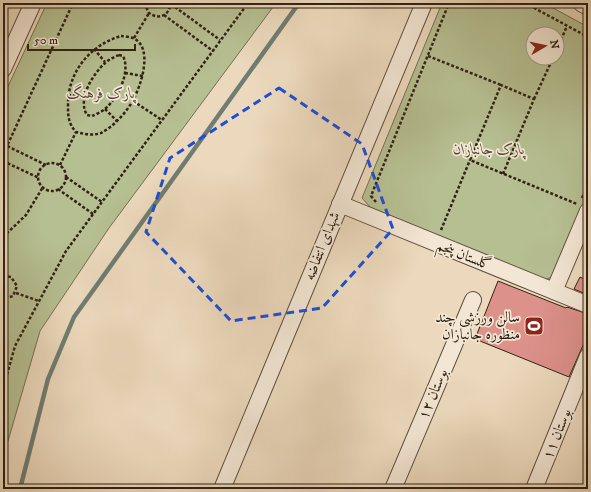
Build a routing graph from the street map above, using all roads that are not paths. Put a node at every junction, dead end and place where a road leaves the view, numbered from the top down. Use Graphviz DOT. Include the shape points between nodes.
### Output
graph roads {
  1 [pos="33,3"];
  2 [pos="424,3"];
  3 [pos="581,3"];
  4 [pos="588,7"];
  5 [pos="3,69"];
  6 [pos="340,204"];
  7 [pos="584,208"];
  8 [pos="554,291"];
  9 [pos="473,300"];
  10 [pos="588,305"];
  11 [pos="588,356"];
  12 [pos="222,489"];
  13 [pos="393,489"];
  14 [pos="534,489"];
  1 -- 5 [label="street"];
  2 -- 6 [label="street, شهدای انتفاضه"];
  3 -- 4 [label="street"];
  6 -- 8 [label="street, گلستان پنجم"];
  6 -- 12 [label="street, شهدای انتفاضه"];
  7 -- 8 [label="street"];
  8 -- 10 [label="street, گلستان پنجم"];
  9 -- 13 [label="street, بوستان ۱۲"];
  11 -- 14 [label="street, بوستان ۱۱"];
}
